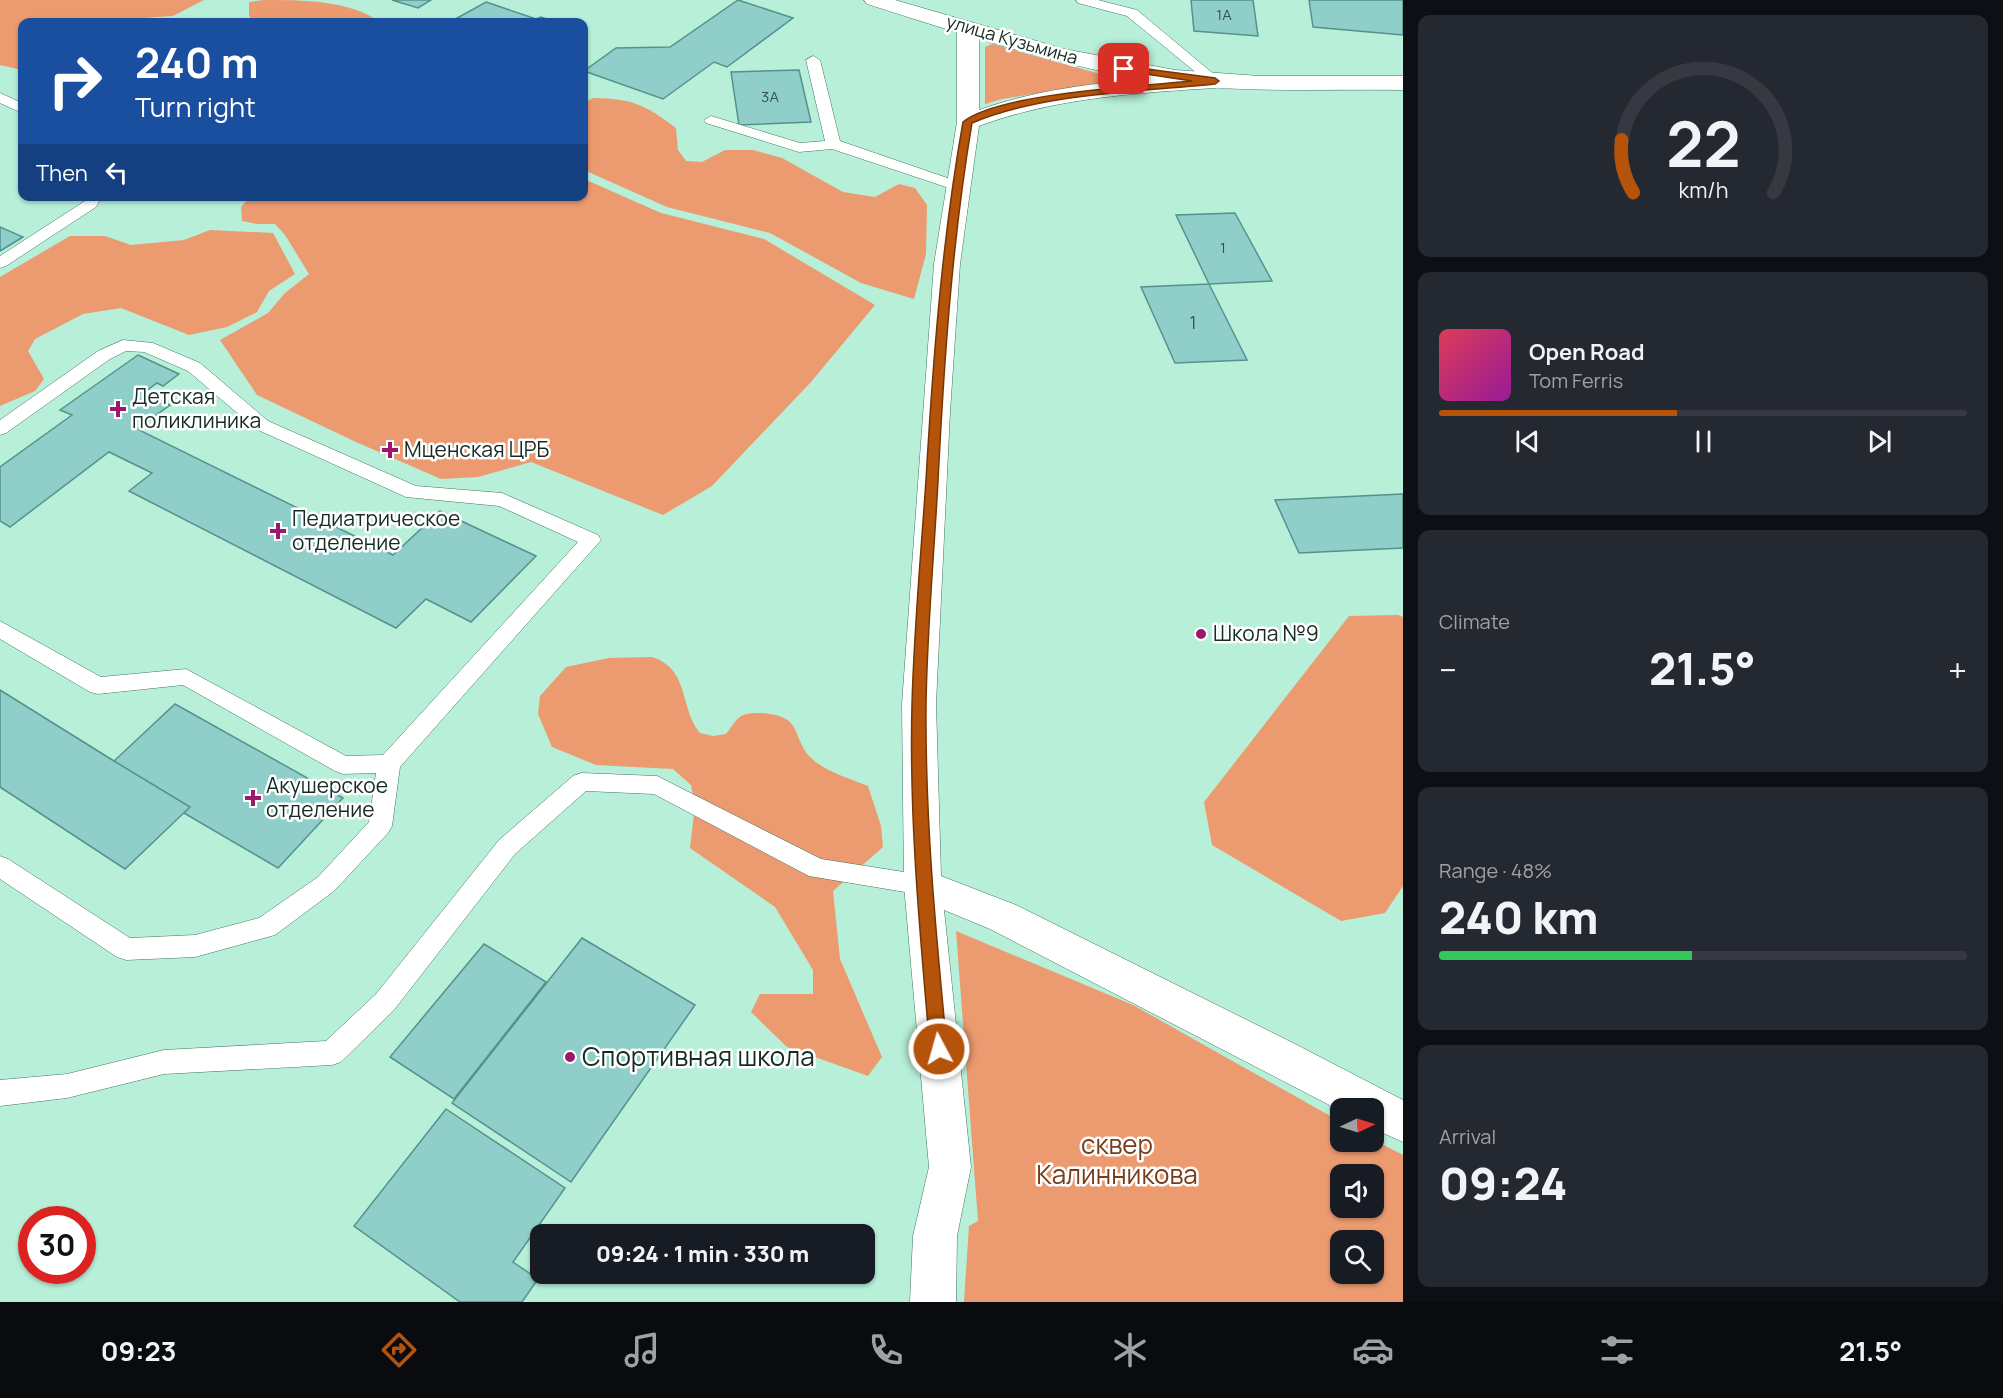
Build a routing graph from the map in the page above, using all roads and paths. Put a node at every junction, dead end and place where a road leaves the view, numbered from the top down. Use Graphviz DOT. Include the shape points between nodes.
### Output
graph roads {
  1 [pos="874,0"];
  2 [pos="1088,1"];
  3 [pos="968,29"];
  4 [pos="813,60"];
  5 [pos="1215,81"];
  6 [pos="1403,83"];
  7 [pos="0,98"];
  8 [pos="18,107"];
  9 [pos="711,120"];
  10 [pos="968,122"];
  11 [pos="832,144"];
  12 [pos="957,186"];
  13 [pos="92,201"];
  14 [pos="0,263"];
  15 [pos="0,429"];
  16 [pos="0,629"];
  17 [pos="389,764"];
  18 [pos="0,866"];
  19 [pos="923,885"];
  20 [pos="0,1093"];
  21 [pos="1403,1122"];
  22 [pos="933,1302"];
  1 -- 3 [label="street, улица Кузьмина"];
  2 -- 5 [label="lane" via="1132,13"];
  3 -- 5 [label="street, улица Кузьмина" via="1112,67"];
  3 -- 10 [label="street"];
  4 -- 11 [label="lane"];
  5 -- 6 [label="street, улица Кузьмина"];
  5 -- 10 [label="street" via="1040,100 995,110"];
  7 -- 8 [label="lane"];
  9 -- 11 [label="lane" via="800,148"];
  10 -- 12 [label="street"];
  11 -- 12 [label="lane"];
  12 -- 19 [label="street" via="936,412 919,704"];
  13 -- 14 [label="lane"];
  15 -- 17 [label="lane" via="104,355 123,345 147,347 194,367 262,425 412,492 502,500 591,540"];
  16 -- 17 [label="lane" via="98,686 186,677 343,765"];
  17 -- 18 [label="lane" via="380,826 326,884 266,927 195,946 126,949"];
  19 -- 20 [label="lane" via="817,869 657,785 581,782 507,848 385,1002 332,1053 164,1062 67,1086"];
  19 -- 21 [label="street" via="1003,916"];
  19 -- 22 [label="street" via="950,1167 935,1236"];
}
